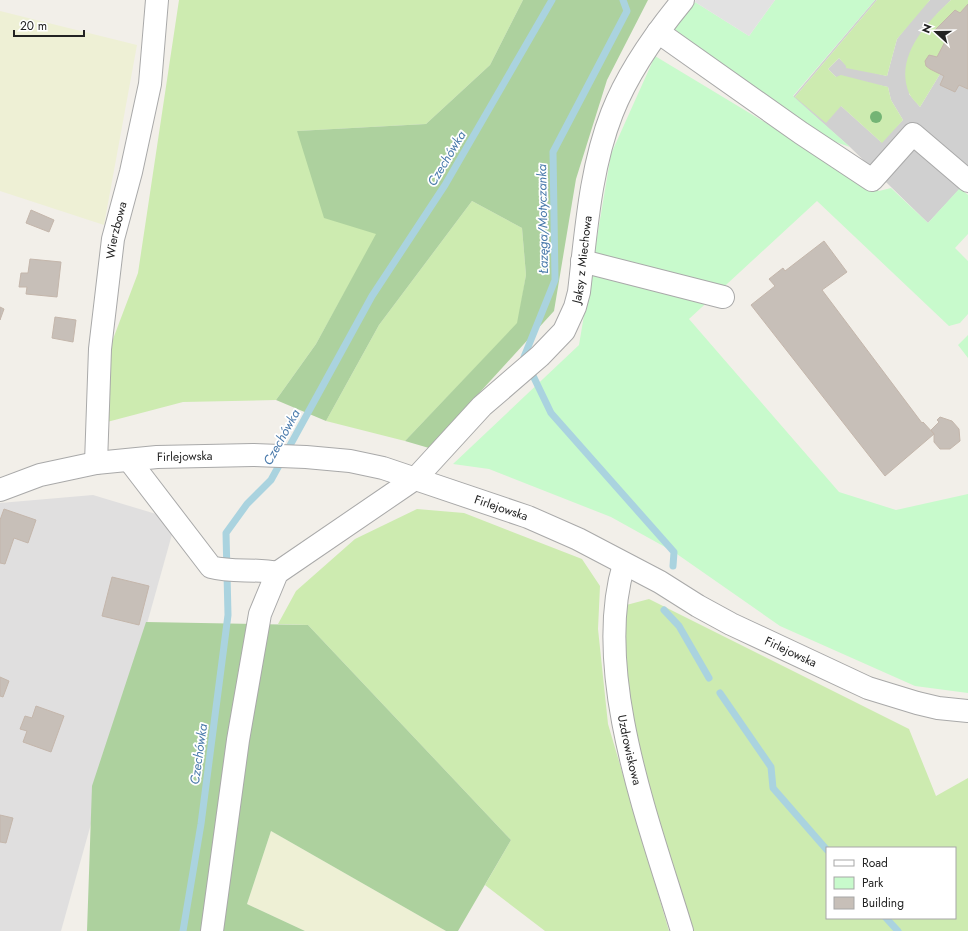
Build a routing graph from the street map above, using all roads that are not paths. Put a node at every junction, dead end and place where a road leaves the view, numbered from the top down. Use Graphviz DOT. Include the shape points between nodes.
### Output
graph roads {
  1 [pos="157,0"];
  2 [pos="682,0"];
  3 [pos="658,32"];
  4 [pos="968,181"];
  5 [pos="582,261"];
  6 [pos="723,297"];
  7 [pos="130,460"];
  8 [pos="96,463"];
  9 [pos="416,478"];
  10 [pos="0,490"];
  11 [pos="624,564"];
  12 [pos="277,573"];
  13 [pos="968,712"];
  14 [pos="212,931"];
  15 [pos="682,931"];
  1 -- 8 [label="street, Wierzbowa" via="150,84 113,239 100,349"];
  2 -- 3 [label="street, Jaksy z Miechowa"];
  3 -- 4 [label="street" via="872,180 913,134"];
  3 -- 5 [label="street, Jaksy z Miechowa" via="629,78 612,113 601,146"];
  5 -- 6 [label="street"];
  5 -- 9 [label="street, Jaksy z Miechowa" via="579,292 564,331 540,356 482,406"];
  7 -- 8 [label="street, Firlejowska"];
  7 -- 9 [label="street, Firlejowska" via="253,455 306,457 350,461"];
  7 -- 12 [label="street" via="210,567 221,570 264,570"];
  8 -- 10 [label="street, Firlejowska" via="40,475"];
  9 -- 11 [label="street, Firlejowska" via="528,517 578,539"];
  9 -- 12 [label="street, Jaksy z Miechowa"];
  11 -- 13 [label="street, Firlejowska" via="731,624 868,688 912,702"];
  11 -- 15 [label="street, Uzdrowiskowa" via="618,584 615,663 622,713 639,790"];
  12 -- 14 [label="street" via="260,614 257,630 238,740"];
}
